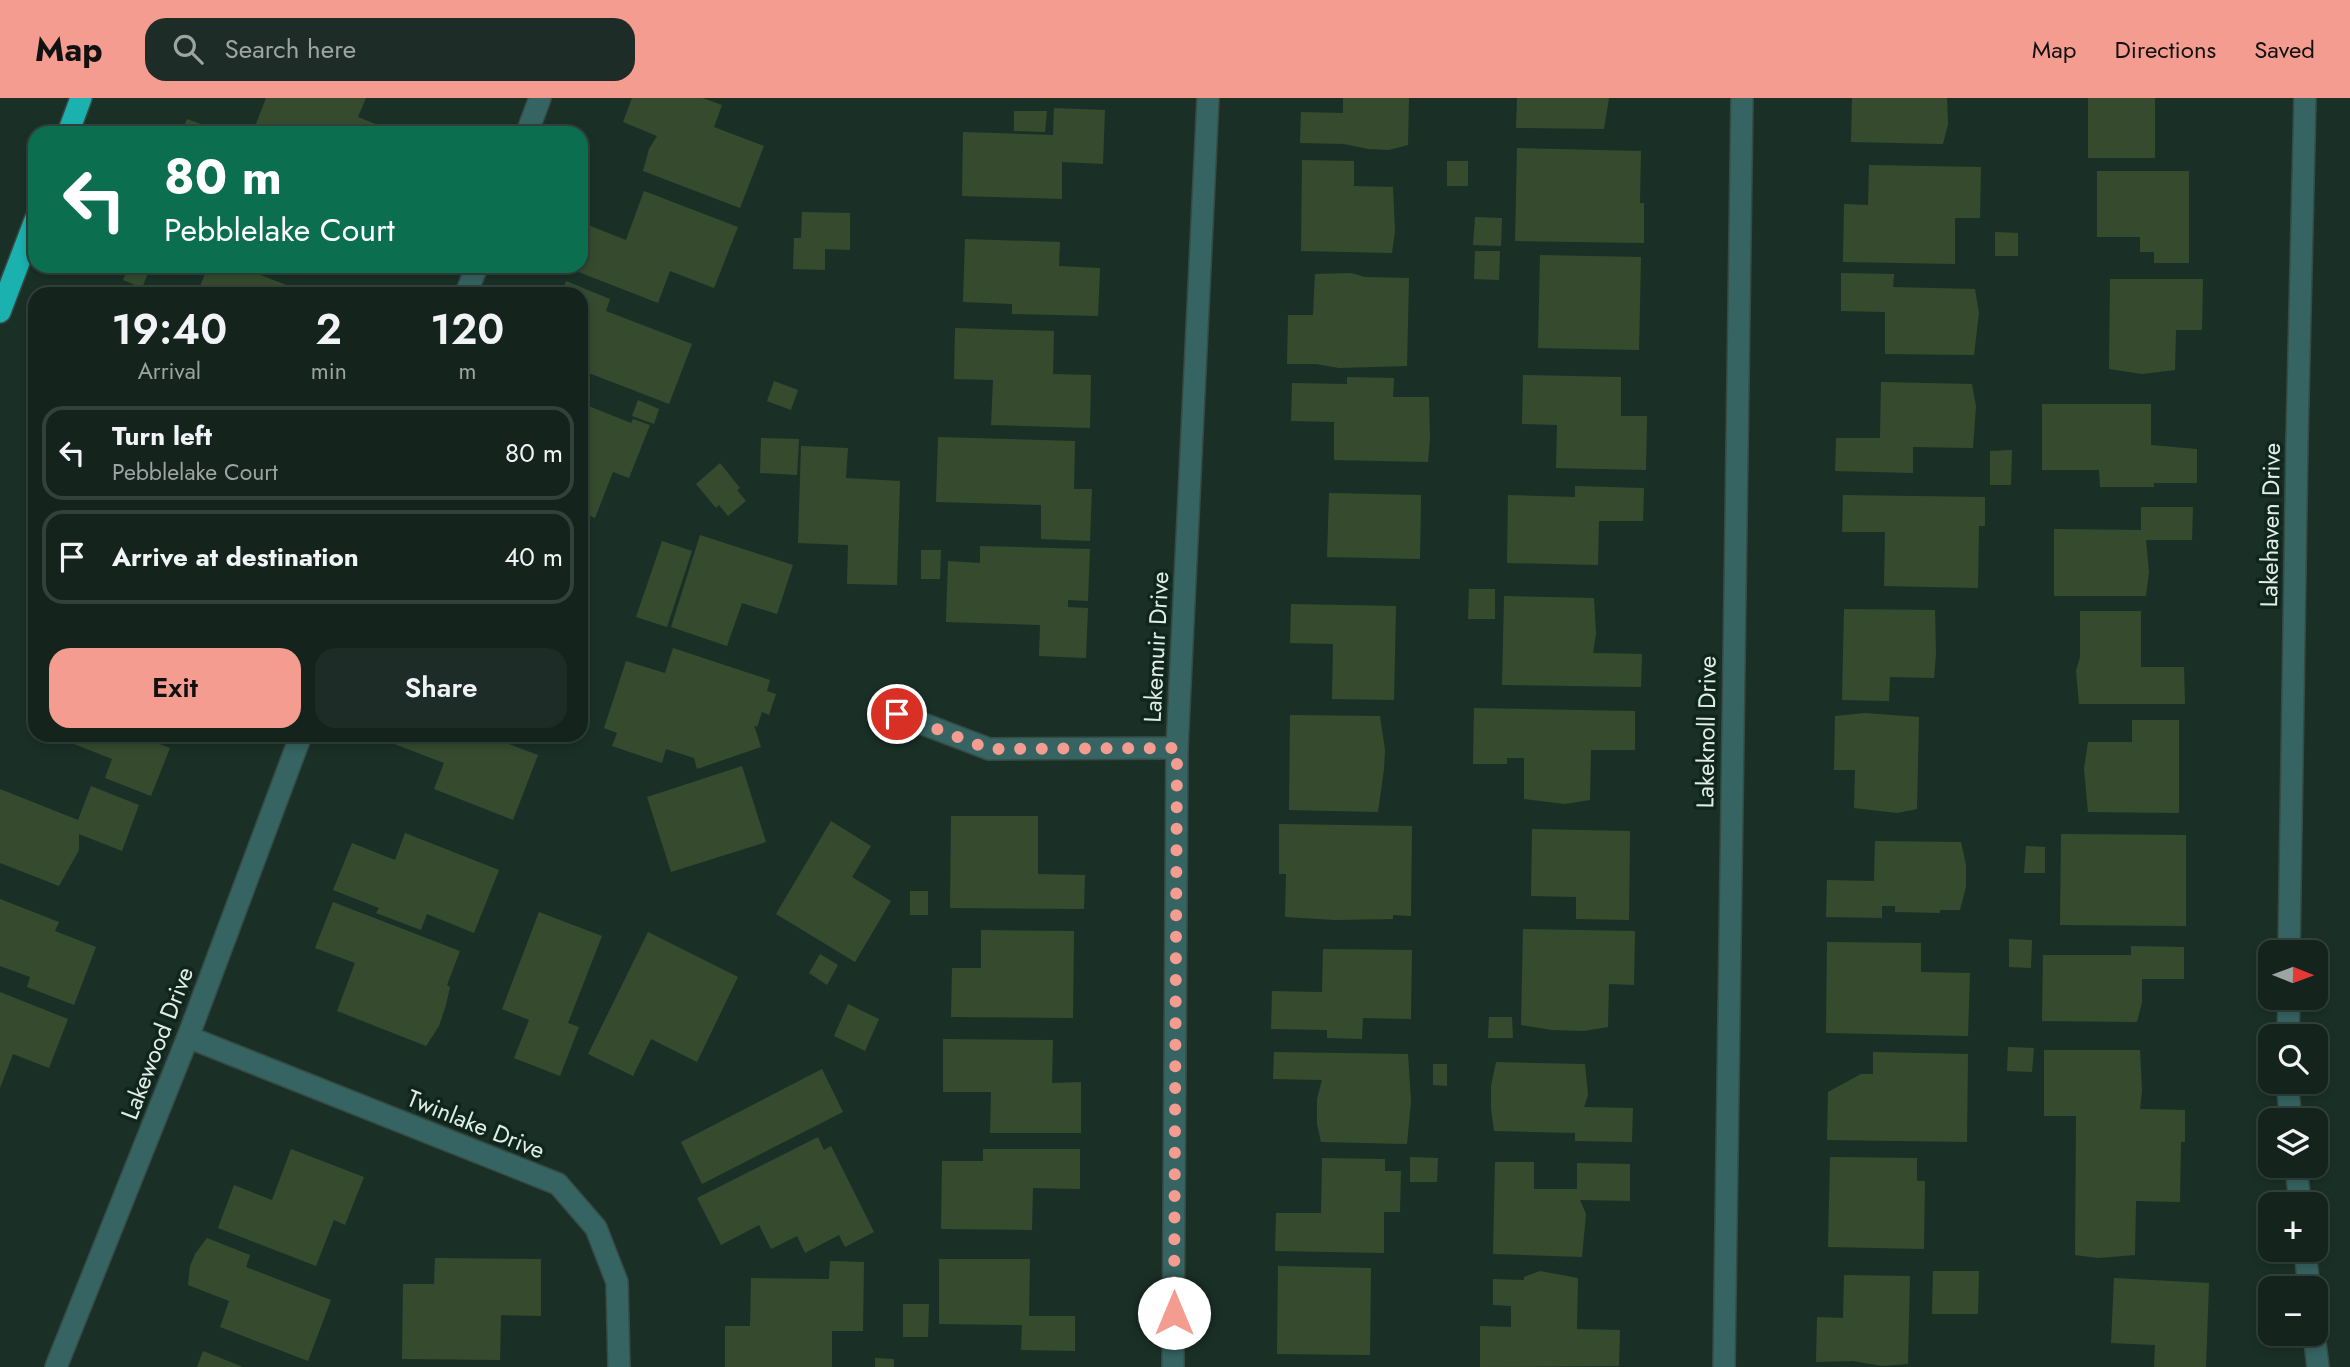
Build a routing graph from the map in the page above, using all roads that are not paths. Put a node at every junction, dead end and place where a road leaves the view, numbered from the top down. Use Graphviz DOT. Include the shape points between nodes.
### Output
graph roads {
  1 [pos="81,98"];
  2 [pos="540,98"];
  3 [pos="1208,98"];
  4 [pos="1742,98"];
  5 [pos="2305,98"];
  6 [pos="71,126"];
  7 [pos="530,126"];
  8 [pos="28,238"];
  9 [pos="0,312"];
  10 [pos="897,714"];
  11 [pos="298,742"];
  12 [pos="1177,748"];
  13 [pos="2289,940"];
  14 [pos="188,1037"];
  15 [pos="2315,1346"];
  16 [pos="56,1367"];
  17 [pos="619,1367"];
  18 [pos="1173,1367"];
  19 [pos="1724,1367"];
  20 [pos="2318,1367"];
  1 -- 6 [label="highway"];
  2 -- 7 [label="street"];
  3 -- 12 [label="street, Lakemuir Drive"];
  4 -- 19 [label="street, Lakeknoll Drive"];
  5 -- 13 [label="street, Lakehaven Drive"];
  8 -- 9 [label="highway"];
  10 -- 12 [label="street" via="989,749"];
  11 -- 14 [label="street, Lakewood Drive"];
  12 -- 18 [label="street, Lakemuir Drive"];
  14 -- 16 [label="street, Lakewood Drive"];
  14 -- 17 [label="street, Twinlake Drive" via="558,1184 596,1228 617,1282"];
  15 -- 20 [label="street"];
}
